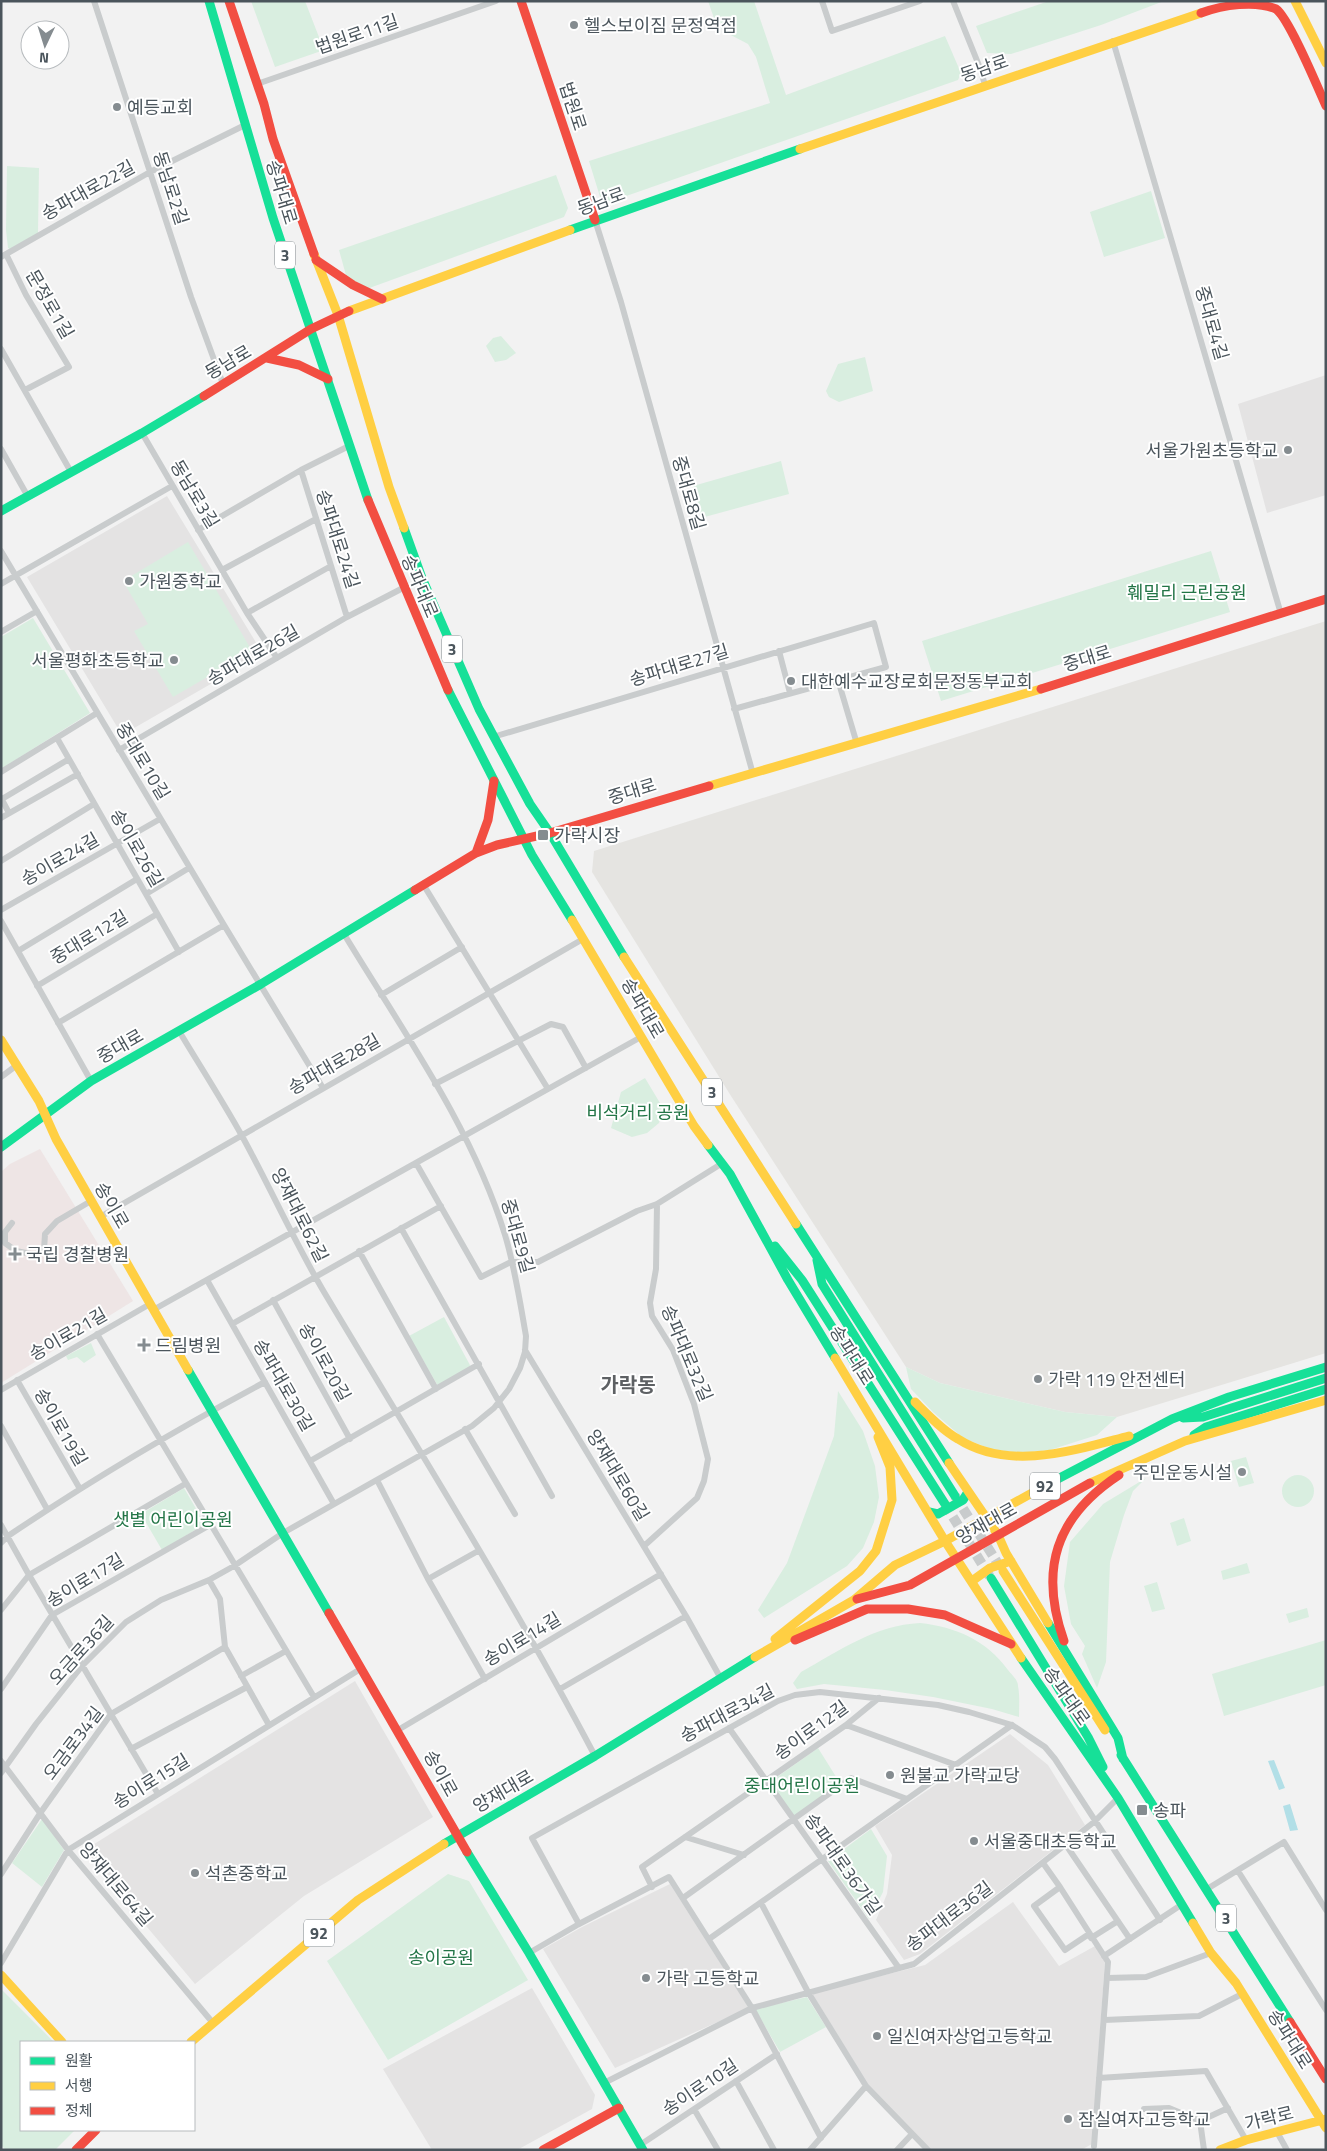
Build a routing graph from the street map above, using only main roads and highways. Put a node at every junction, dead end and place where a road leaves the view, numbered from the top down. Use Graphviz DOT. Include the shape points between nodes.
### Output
graph roads {
  1 [pos="209,1"];
  2 [pos="229,1"];
  3 [pos="522,1"];
  4 [pos="1295,1"];
  5 [pos="1247,2"];
  6 [pos="1326,63"];
  7 [pos="1326,106"];
  8 [pos="595,220"];
  9 [pos="316,260"];
  10 [pos="382,300"];
  11 [pos="338,315"];
  12 [pos="311,329"];
  13 [pos="267,358"];
  14 [pos="328,380"];
  15 [pos="1,511"];
  16 [pos="1326,600"];
  17 [pos="494,781"];
  18 [pos="550,833"];
  19 [pos="524,840"];
  20 [pos="476,853"];
  21 [pos="1,1040"];
  22 [pos="44,1115"];
  23 [pos="1,1147"];
  24 [pos="763,1232"];
  25 [pos="815,1254"];
  26 [pos="1326,1367"];
  27 [pos="1326,1378"];
  28 [pos="901,1387"];
  29 [pos="1326,1390"];
  30 [pos="1326,1400"];
  31 [pos="868,1411"];
  32 [pos="1172,1419"];
  33 [pos="1145,1432"];
  34 [pos="1185,1441"];
  35 [pos="1145,1458"];
  36 [pos="968,1492"];
  37 [pos="955,1496"];
  38 [pos="945,1504"];
  39 [pos="929,1512"];
  40 [pos="986,1519"];
  41 [pos="998,1535"];
  42 [pos="945,1541"];
  43 [pos="957,1558"];
  44 [pos="1011,1560"];
  45 [pos="1003,1571"];
  46 [pos="991,1578"];
  47 [pos="972,1581"];
  48 [pos="854,1600"];
  49 [pos="1011,1644"];
  50 [pos="751,1659"];
  51 [pos="1070,1659"];
  52 [pos="1123,1760"];
  53 [pos="1118,1798"];
  54 [pos="457,1836"];
  55 [pos="1,1975"];
  56 [pos="61,2041"];
  57 [pos="192,2041"];
  58 [pos="1326,2079"];
  59 [pos="619,2108"];
  60 [pos="1324,2122"];
  61 [pos="95,2131"];
  62 [pos="641,2147"];
  63 [pos="76,2150"];
  64 [pos="543,2150"];
  65 [pos="1220,2150"];
  1 -- 12 [label="main road, 송파대로 / 3" via="300,304"];
  2 -- 9 [label="main road, 송파대로 / 3"];
  3 -- 8 [label="main road, 법원로"];
  4 -- 6 [label="main road"];
  5 -- 7 [label="main road, 동남로" via="1278,10"];
  5 -- 8 [label="main road, 동남로" via="1224,5 1113,41"];
  8 -- 10 [label="main road, 동남로"];
  9 -- 10 [label="main road"];
  9 -- 11 [label="main road, 송파대로 / 3"];
  10 -- 11 [label="main road, 동남로"];
  11 -- 12 [label="main road, 동남로"];
  11 -- 18 [label="main road, 송파대로 / 3" via="389,487 426,588 475,700 530,804"];
  12 -- 13 [label="main road, 동남로"];
  12 -- 14 [label="main road, 송파대로 / 3"];
  13 -- 14 [label="main road" via="296,362"];
  13 -- 15 [label="main road, 동남로" via="142,433"];
  14 -- 17 [label="main road, 송파대로 / 3" via="368,501 403,588 460,716"];
  16 -- 18 [label="main road, 중대로" via="1012,698"];
  17 -- 19 [label="main road, 송파대로 / 3"];
  17 -- 20 [label="main road" via="488,820"];
  18 -- 19 [label="main road, 중대로"];
  18 -- 25 [label="main road, 송파대로 / 3" via="608,932"];
  19 -- 20 [label="main road, 중대로" via="497,844"];
  19 -- 24 [label="main road, 송파대로 / 3" via="694,1126 730,1174"];
  20 -- 22 [label="main road, 중대로" via="261,984 91,1081"];
  21 -- 22 [label="main road, 송이로"];
  22 -- 23 [label="main road, 중대로"];
  22 -- 54 [label="main road, 송이로" via="211,1412"];
  24 -- 31 [label="main road, 송파대로" via="788,1280"];
  24 -- 38 [label="main road, 3" via="802,1280"];
  25 -- 28 [label="main road, 송파대로"];
  25 -- 37 [label="main road, 3" via="822,1284"];
  26 -- 32 [label="main road, 양재대로 / 92" via="1228,1397"];
  27 -- 32 [label="main road, 양재대로" via="1203,1417"];
  28 -- 33 [label="main road" via="937,1423 960,1440 983,1451 1030,1456 1056,1453"];
  28 -- 36 [label="main road"];
  29 -- 34 [label="main road, 양재대로" via="1206,1427"];
  30 -- 34 [label="main road, 양재대로 / 92"];
  31 -- 39 [label="main road, 송파대로"];
  31 -- 50 [label="main road" via="890,1467 892,1500 876,1551 860,1571"];
  32 -- 33 [label="main road, 양재대로 / 92"];
  33 -- 40 [label="main road, 양재대로 / 92"];
  34 -- 35 [label="main road, 양재대로 / 92"];
  35 -- 41 [label="main road, 양재대로 / 92" via="1089,1484"];
  35 -- 51 [label="main road" via="1092,1494 1064,1530 1053,1571 1053,1593 1055,1615"];
  36 -- 39 [label="main road" via="963,1500 938,1514"];
  36 -- 40 [label="main road"];
  39 -- 42 [label="main road, 송파대로"];
  40 -- 41 [label="main road"];
  40 -- 42 [label="main road, 양재대로 / 92"];
  41 -- 43 [label="main road, 양재대로 / 92"];
  41 -- 44 [label="main road"];
  42 -- 43 [label="main road, 송파대로"];
  42 -- 48 [label="main road, 양재대로 / 92" via="895,1565"];
  43 -- 47 [label="main road, 송파대로"];
  43 -- 48 [label="main road, 양재대로 / 92" via="910,1585"];
  44 -- 47 [label="main road"];
  44 -- 51 [label="main road"];
  45 -- 52 [label="main road, 3"];
  46 -- 53 [label="main road, 3" via="1088,1737"];
  47 -- 49 [label="main road, 송파대로"];
  48 -- 50 [label="main road, 양재대로 / 92"];
  49 -- 50 [label="main road" via="975,1626 938,1614 908,1609 867,1609"];
  49 -- 53 [label="main road, 송파대로"];
  50 -- 54 [label="main road, 양재대로 / 92" via="595,1756"];
  51 -- 52 [label="main road" via="1118,1738"];
  52 -- 58 [label="main road, 송파대로 / 3"];
  53 -- 60 [label="main road, 송파대로 / 3" via="1211,1953 1242,1994"];
  54 -- 57 [label="main road, 양재대로 / 92" via="358,1900"];
  54 -- 59 [label="main road, 송이로"];
  55 -- 56 [label="main road"];
  59 -- 62 [label="main road, 송이로"];
  59 -- 64 [label="main road"];
  60 -- 65 [label="main road, 가락로" via="1246,2140"];
  61 -- 63 [label="main road"];
}
